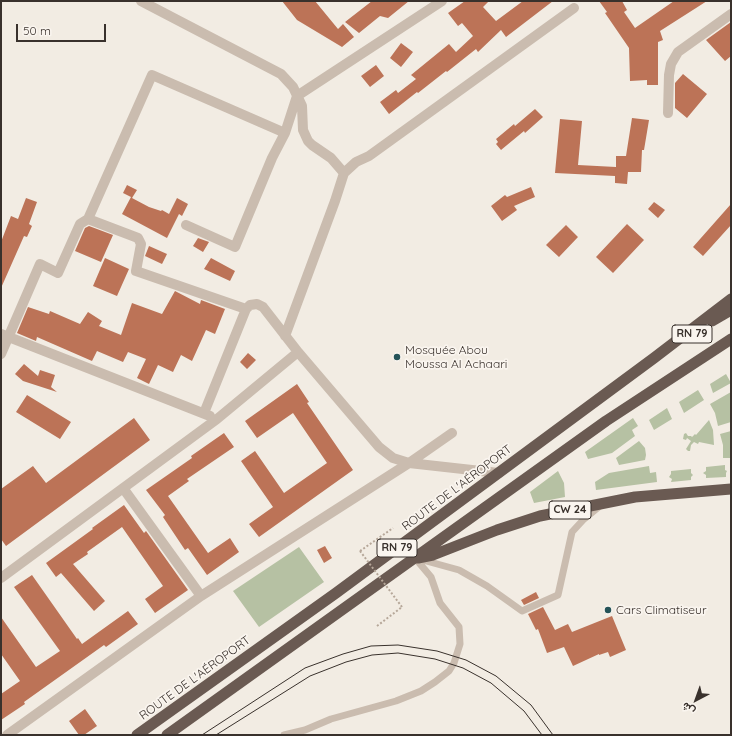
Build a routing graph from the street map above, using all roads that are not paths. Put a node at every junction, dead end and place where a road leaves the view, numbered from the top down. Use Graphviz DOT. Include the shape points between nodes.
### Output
graph roads {
  1 [pos="141,1"];
  2 [pos="442,1"];
  3 [pos="574,8"];
  4 [pos="731,14"];
  5 [pos="297,96"];
  6 [pos="668,113"];
  7 [pos="285,133"];
  8 [pos="344,173"];
  9 [pos="88,220"];
  10 [pos="186,225"];
  11 [pos="731,299"];
  12 [pos="246,309"];
  13 [pos="731,310"];
  14 [pos="4,335"];
  15 [pos="285,336"];
  16 [pos="731,339"];
  17 [pos="298,352"];
  18 [pos="1,354"];
  19 [pos="654,358"];
  20 [pos="204,413"];
  21 [pos="217,419"];
  22 [pos="452,433"];
  23 [pos="409,463"];
  24 [pos="499,473"];
  25 [pos="123,488"];
  26 [pos="731,489"];
  27 [pos="605,502"];
  28 [pos="415,558"];
  29 [pos="1,578"];
  30 [pos="201,596"];
  31 [pos="7,735"];
  32 [pos="137,735"];
  33 [pos="167,735"];
  34 [pos="284,735"];
  1 -- 5 [label="street" via="281,74 293,87"];
  2 -- 5 [label="street"];
  3 -- 8 [label="street"];
  4 -- 6 [label="street" via="678,52 671,64 669,75"];
  5 -- 7 [label="street"];
  5 -- 8 [label="street" via="302,106 303,130 308,141 331,158"];
  7 -- 9 [label="street" via="152,75"];
  7 -- 10 [label="street" via="235,248"];
  8 -- 15 [label="street"];
  9 -- 12 [label="street" via="138,238 141,244 136,271"];
  9 -- 14 [label="street" via="80,224 58,272 40,264"];
  11 -- 19 [label="highway, ROUTE DE L'AÉROPORT"];
  12 -- 15 [label="street" via="252,304 261,306"];
  12 -- 20 [label="street"];
  13 -- 19 [label="highway, RN 79"];
  14 -- 18 [label="street"];
  14 -- 20 [label="street"];
  15 -- 17 [label="street"];
  16 -- 28 [label="highway, RN 79" via="606,421"];
  17 -- 21 [label="street"];
  17 -- 23 [label="street" via="379,447 393,458"];
  19 -- 24 [label="highway, ROUTE DE L'AÉROPORT / RN 79"];
  20 -- 21 [label="street"];
  21 -- 25 [label="street"];
  22 -- 23 [label="street"];
  23 -- 24 [label="street"];
  23 -- 30 [label="street"];
  24 -- 32 [label="highway, ROUTE DE L'AÉROPORT / RN 79" via="336,594"];
  25 -- 29 [label="street"];
  25 -- 30 [label="street"];
  26 -- 27 [label="highway, CW 24"];
  27 -- 28 [label="highway, CW 24" via="540,516 433,555"];
  27 -- 28 [label="lane" via="572,532 558,595 522,611 459,570"];
  28 -- 33 [label="highway, RN 79"];
  28 -- 34 [label="lane" via="431,577 440,603 459,627 460,644 449,671 421,691 396,701"];
  30 -- 31 [label="street"];
}
